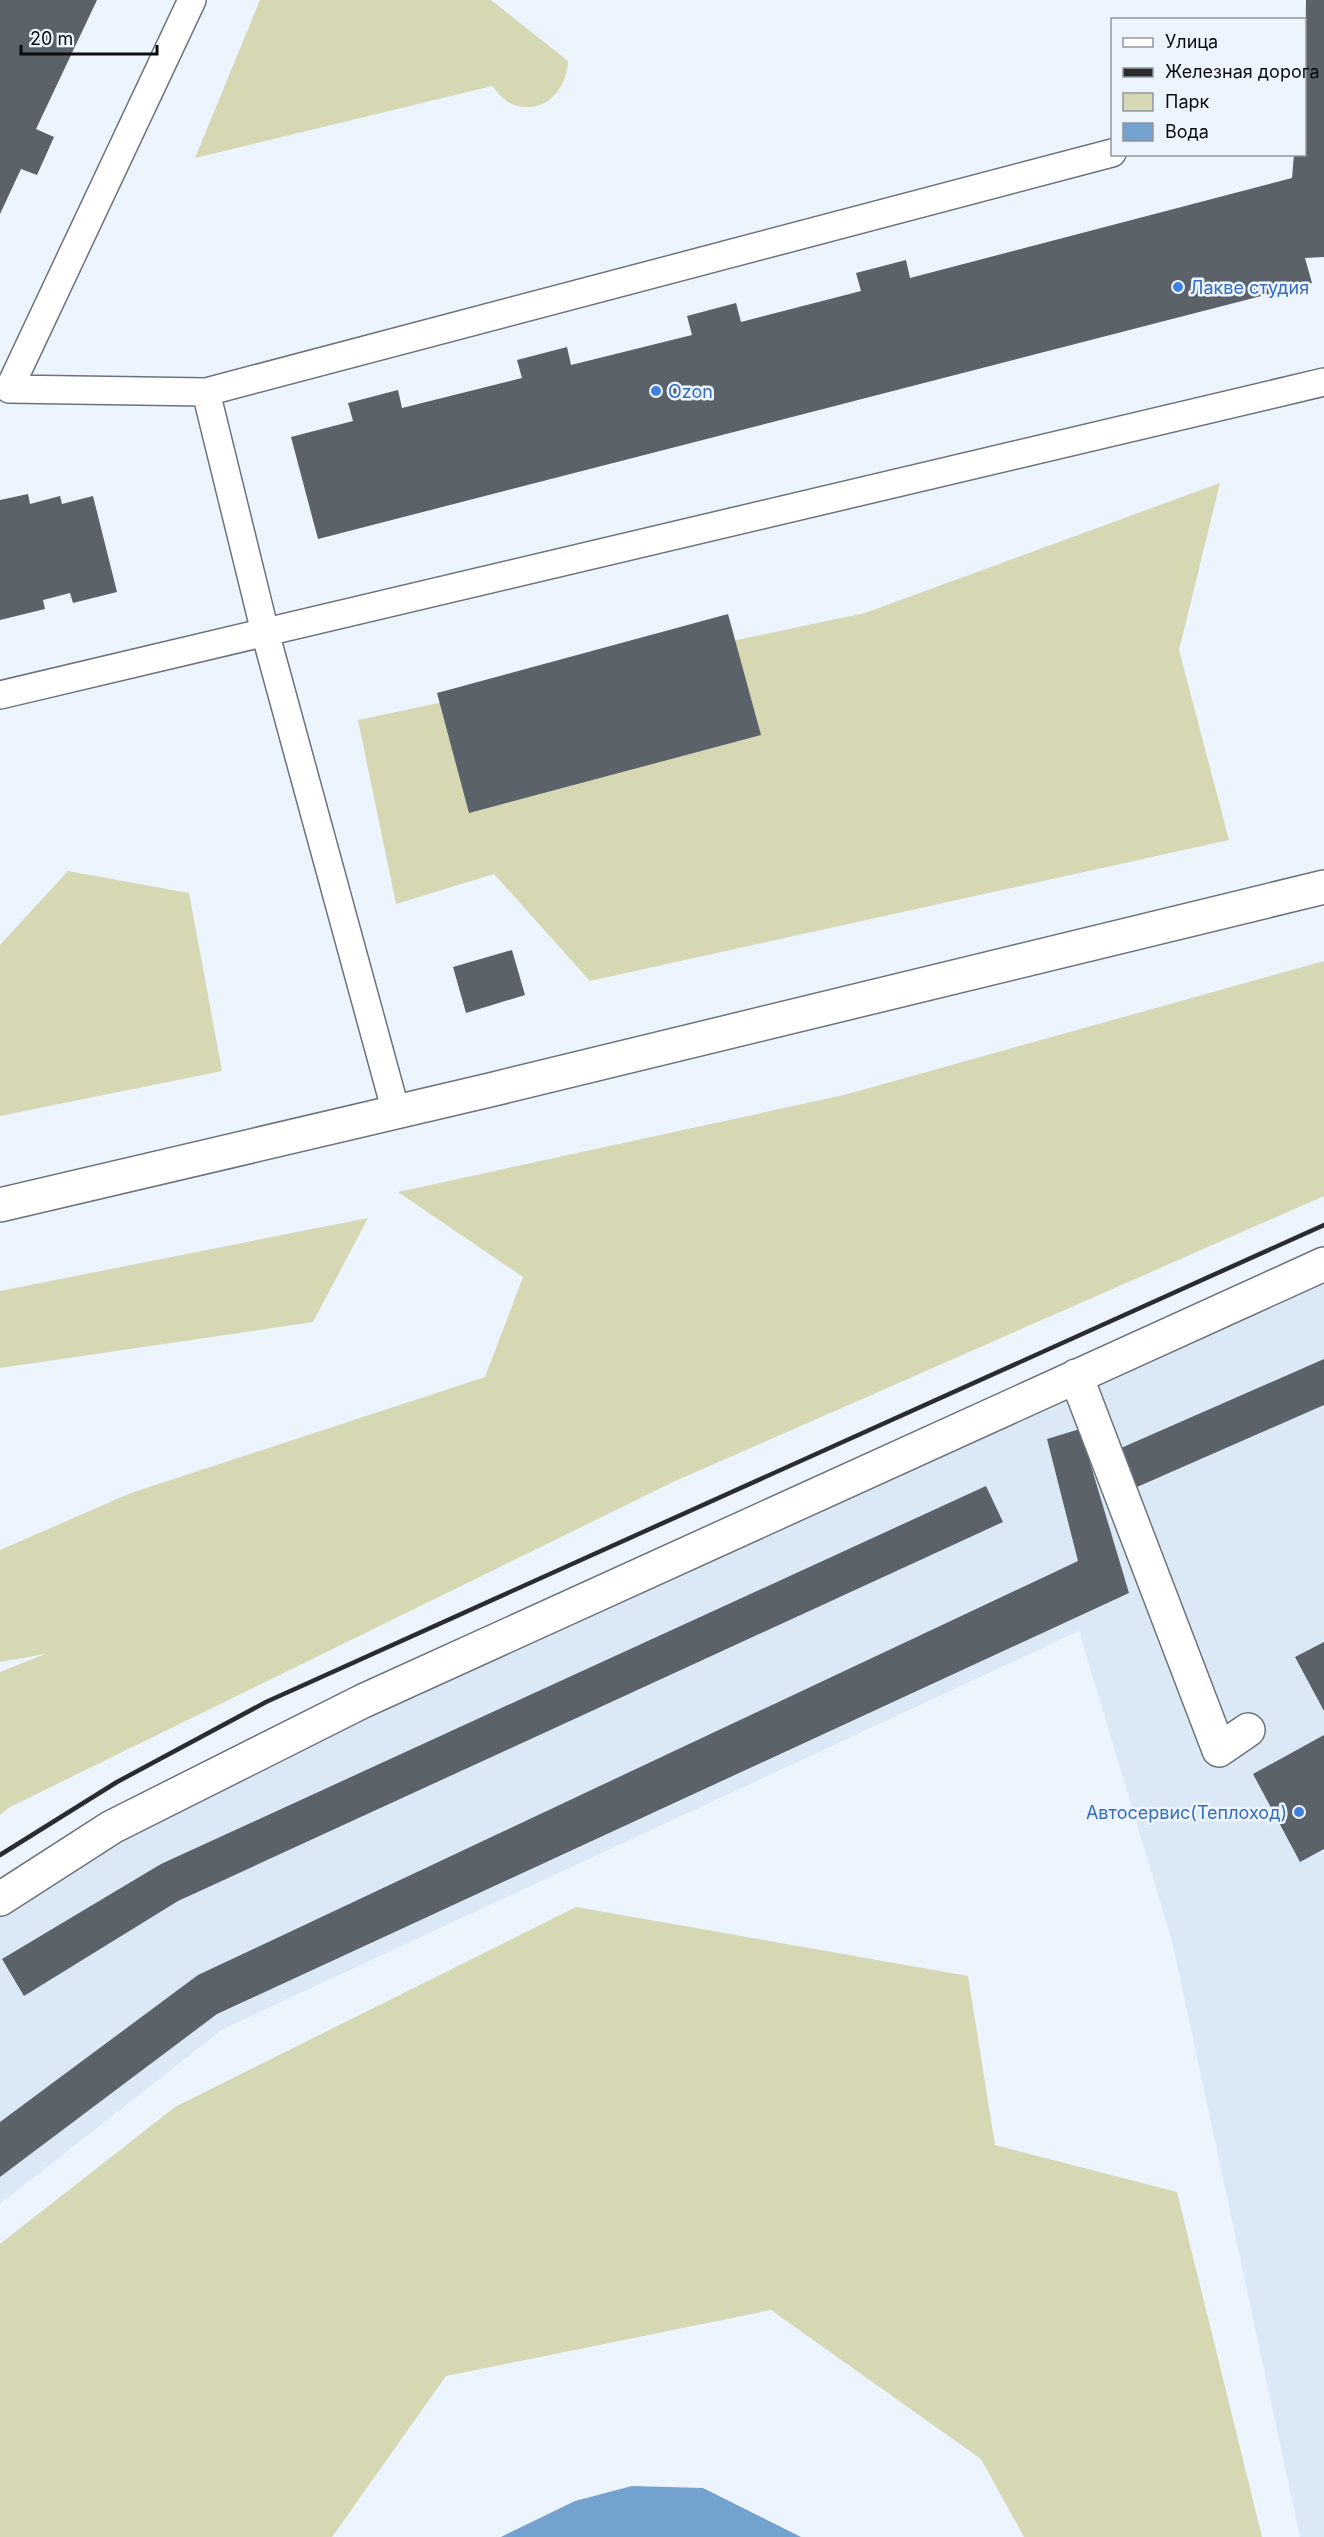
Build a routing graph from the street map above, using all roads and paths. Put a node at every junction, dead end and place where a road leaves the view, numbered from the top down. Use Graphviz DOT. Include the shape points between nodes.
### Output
graph roads {
  1 [pos="192,0"];
  2 [pos="1111,154"];
  3 [pos="1324,382"];
  4 [pos="206,393"];
  5 [pos="265,632"];
  6 [pos="0,695"];
  7 [pos="1324,887"];
  8 [pos="396,1112"];
  9 [pos="0,1205"];
  10 [pos="1324,1264"];
  11 [pos="1076,1376"];
  12 [pos="1248,1730"];
  13 [pos="0,1899"];
  1 -- 4 [label="lane" via="9,389"];
  2 -- 4 [label="lane"];
  3 -- 5 [label="lane"];
  4 -- 5 [label="lane"];
  5 -- 6 [label="lane"];
  5 -- 8 [label="lane"];
  7 -- 8 [label="street"];
  8 -- 9 [label="street"];
  10 -- 11 [label="street"];
  11 -- 12 [label="street" via="1219,1750"];
  11 -- 13 [label="street" via="363,1701 112,1827"];
}
